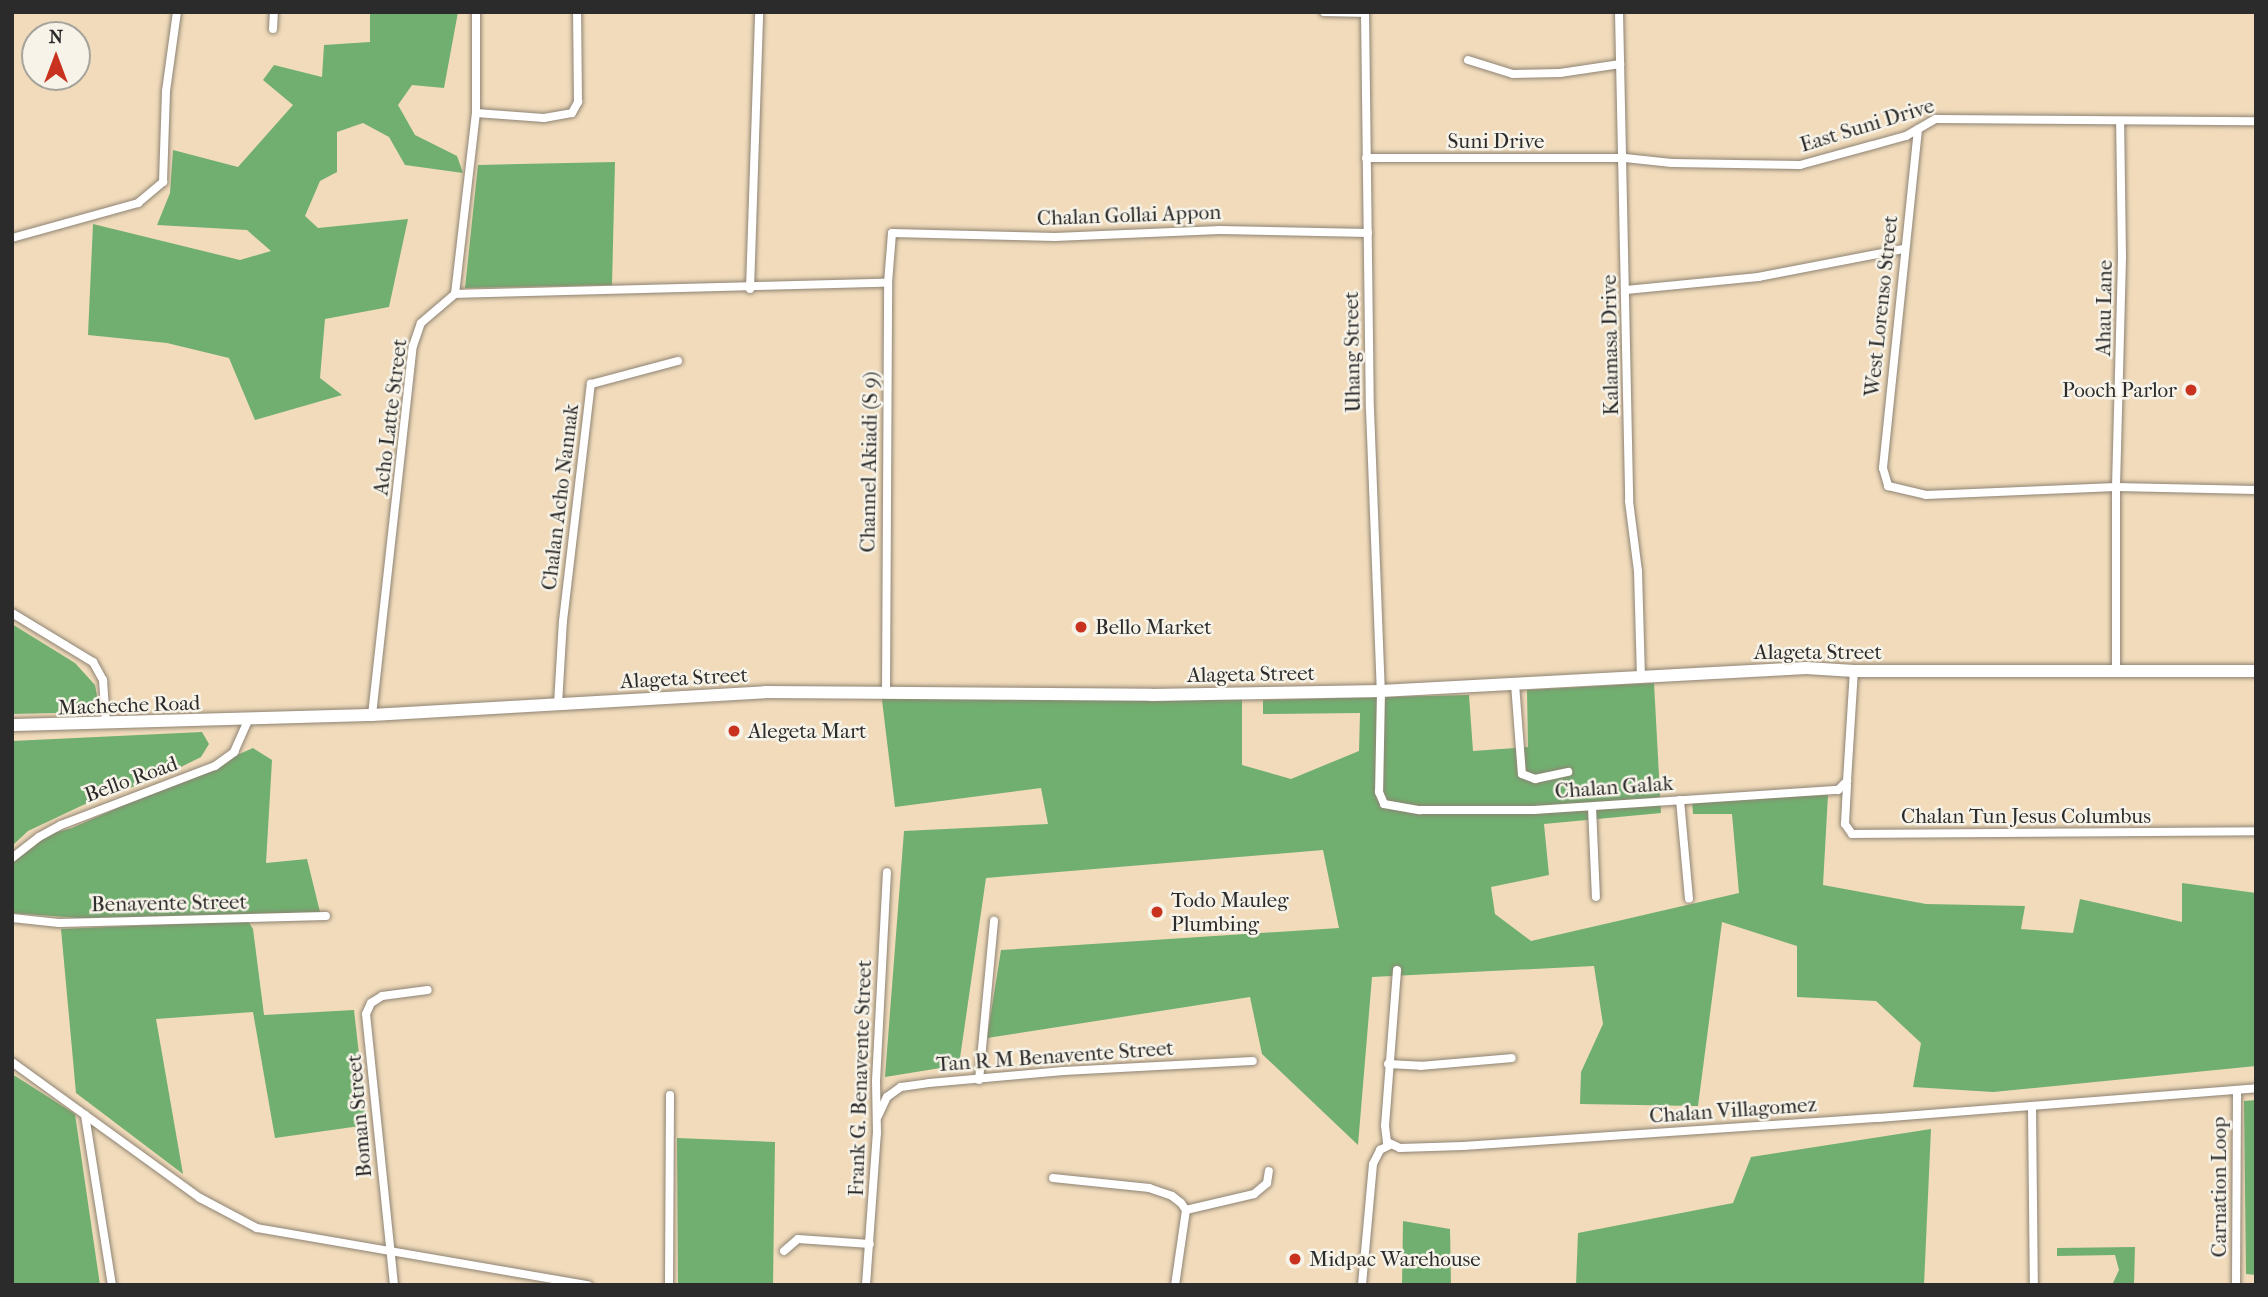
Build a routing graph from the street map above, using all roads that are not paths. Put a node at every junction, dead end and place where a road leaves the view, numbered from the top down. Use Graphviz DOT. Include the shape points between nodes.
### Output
graph roads {
  1 [pos="177,12"];
  2 [pos="274,12"];
  3 [pos="476,12"];
  4 [pos="577,12"];
  5 [pos="759,12"];
  6 [pos="1324,12"];
  7 [pos="1619,12"];
  8 [pos="1365,13"];
  9 [pos="273,29"];
  10 [pos="1468,60"];
  11 [pos="1620,64"];
  12 [pos="476,113"];
  13 [pos="2256,121"];
  14 [pos="2120,122"];
  15 [pos="1918,129"];
  16 [pos="1366,158"];
  17 [pos="1625,158"];
  18 [pos="892,233"];
  19 [pos="1367,233"];
  20 [pos="12,238"];
  21 [pos="1903,249"];
  22 [pos="888,283"];
  23 [pos="750,289"];
  24 [pos="1626,290"];
  25 [pos="455,294"];
  26 [pos="678,361"];
  27 [pos="2116,487"];
  28 [pos="2256,490"];
  29 [pos="12,613"];
  30 [pos="1854,671"];
  31 [pos="2116,671"];
  32 [pos="2256,671"];
  33 [pos="1641,676"];
  34 [pos="1515,684"];
  35 [pos="1381,691"];
  36 [pos="886,692"];
  37 [pos="558,704"];
  38 [pos="372,715"];
  39 [pos="248,721"];
  40 [pos="106,723"];
  41 [pos="12,725"];
  42 [pos="1568,772"];
  43 [pos="1847,781"];
  44 [pos="1680,800"];
  45 [pos="1592,807"];
  46 [pos="2256,831"];
  47 [pos="12,858"];
  48 [pos="887,872"];
  49 [pos="1596,897"];
  50 [pos="1689,899"];
  51 [pos="327,916"];
  52 [pos="12,918"];
  53 [pos="995,921"];
  54 [pos="1397,970"];
  55 [pos="428,990"];
  56 [pos="1512,1058"];
  57 [pos="1252,1061"];
  58 [pos="12,1062"];
  59 [pos="1388,1064"];
  60 [pos="979,1080"];
  61 [pos="2256,1088"];
  62 [pos="2237,1090"];
  63 [pos="670,1095"];
  64 [pos="2032,1108"];
  65 [pos="85,1115"];
  66 [pos="877,1118"];
  67 [pos="1390,1145"];
  68 [pos="1269,1171"];
  69 [pos="1054,1178"];
  70 [pos="1186,1210"];
  71 [pos="870,1244"];
  72 [pos="784,1251"];
  73 [pos="390,1252"];
  74 [pos="111,1285"];
  75 [pos="394,1285"];
  76 [pos="588,1285"];
  77 [pos="669,1285"];
  78 [pos="866,1285"];
  79 [pos="1175,1285"];
  80 [pos="1362,1285"];
  81 [pos="2034,1285"];
  82 [pos="2236,1285"];
  1 -- 20 [label="street" via="166,91 163,182 138,203"];
  2 -- 9 [label="street"];
  3 -- 12 [label="street"];
  4 -- 12 [label="street" via="578,102 572,113 544,118"];
  5 -- 23 [label="street"];
  6 -- 8 [label="street"];
  7 -- 11 [label="street, Kalamasa Drive"];
  8 -- 16 [label="street, Uhang Street"];
  10 -- 11 [label="street" via="1513,74"];
  11 -- 17 [label="street, Kalamasa Drive"];
  12 -- 25 [label="street"];
  13 -- 14 [label="street"];
  14 -- 15 [label="street, East Suni Drive" via="1936,119"];
  14 -- 27 [label="street, Ahau Lane"];
  15 -- 17 [label="street, East Suni Drive" via="1800,165"];
  15 -- 21 [label="street, West Lorenso Street"];
  16 -- 17 [label="street, Suni Drive"];
  16 -- 19 [label="street, Uhang Street"];
  17 -- 24 [label="street, Kalamasa Drive"];
  18 -- 19 [label="street, Chalan Gollai Appon" via="1055,237 1267,229"];
  18 -- 22 [label="street, Channel Akiadi (S 9)"];
  19 -- 35 [label="street, Uhang Street"];
  21 -- 24 [label="street" via="1758,276"];
  21 -- 27 [label="street, West Lorenso Street" via="1883,468 1888,486 1926,495"];
  22 -- 23 [label="street"];
  22 -- 36 [label="street, Channel Akiadi (S 9)"];
  23 -- 25 [label="street"];
  24 -- 33 [label="street, Kalamasa Drive" via="1629,501 1638,571"];
  25 -- 38 [label="street, Acho Latte Street" via="421,323 413,346"];
  26 -- 37 [label="street, Chalan Acho Nannak" via="591,384 563,621"];
  27 -- 28 [label="street"];
  27 -- 31 [label="street, Ahau Lane"];
  29 -- 40 [label="street" via="93,662 103,680"];
  30 -- 31 [label="main road, Alageta Street"];
  30 -- 33 [label="main road, Alageta Street" via="1806,668"];
  30 -- 43 [label="street"];
  31 -- 32 [label="main road, Alageta Street"];
  33 -- 34 [label="main road, Alageta Street"];
  34 -- 35 [label="main road, Alageta Street"];
  34 -- 42 [label="street" via="1522,774 1535,779"];
  35 -- 36 [label="main road, Alageta Street" via="1151,695"];
  35 -- 45 [label="street, Chalan Galak" via="1380,792 1384,804 1450,811"];
  36 -- 37 [label="main road, Alageta Street" via="765,692"];
  37 -- 38 [label="main road, Alageta Street"];
  38 -- 39 [label="main road, Alageta Street"];
  39 -- 40 [label="main road, Macheche Road"];
  39 -- 47 [label="street, Bello Road" via="229,758 61,825"];
  40 -- 41 [label="main road, Macheche Road"];
  43 -- 44 [label="street, Chalan Galak" via="1838,790"];
  43 -- 46 [label="street, Chalan Tun Jesus Columbus" via="1844,819 1852,834"];
  44 -- 45 [label="street, Chalan Galak"];
  44 -- 50 [label="street"];
  45 -- 49 [label="street"];
  48 -- 66 [label="street, Frank G. Benavente Street"];
  51 -- 52 [label="street, Benavente Street" via="59,923"];
  53 -- 60 [label="street"];
  54 -- 59 [label="street"];
  55 -- 73 [label="street, Boman Street" via="382,996 371,1003 366,1014"];
  56 -- 59 [label="street" via="1421,1066"];
  57 -- 60 [label="street, Tan R M Benavente Street"];
  58 -- 65 [label="street"];
  59 -- 67 [label="street" via="1385,1133"];
  60 -- 66 [label="street, Tan R M Benavente Street" via="901,1087 887,1097"];
  61 -- 62 [label="street, Chalan Villagomez"];
  62 -- 64 [label="street, Chalan Villagomez"];
  62 -- 82 [label="street, Carnation Loop"];
  63 -- 77 [label="street"];
  64 -- 67 [label="street, Chalan Villagomez" via="1463,1146"];
  64 -- 81 [label="street"];
  65 -- 73 [label="street" via="201,1198 257,1228"];
  65 -- 74 [label="street"];
  66 -- 71 [label="street, Frank G. Benavente Street"];
  67 -- 80 [label="street" via="1380,1150 1373,1164"];
  68 -- 70 [label="street" via="1267,1183 1254,1194"];
  69 -- 70 [label="street" via="1149,1188 1172,1196"];
  70 -- 79 [label="street"];
  71 -- 72 [label="street" via="798,1238"];
  71 -- 78 [label="street, Frank G. Benavente Street"];
  73 -- 75 [label="street, Boman Street"];
  73 -- 76 [label="street"];
}
